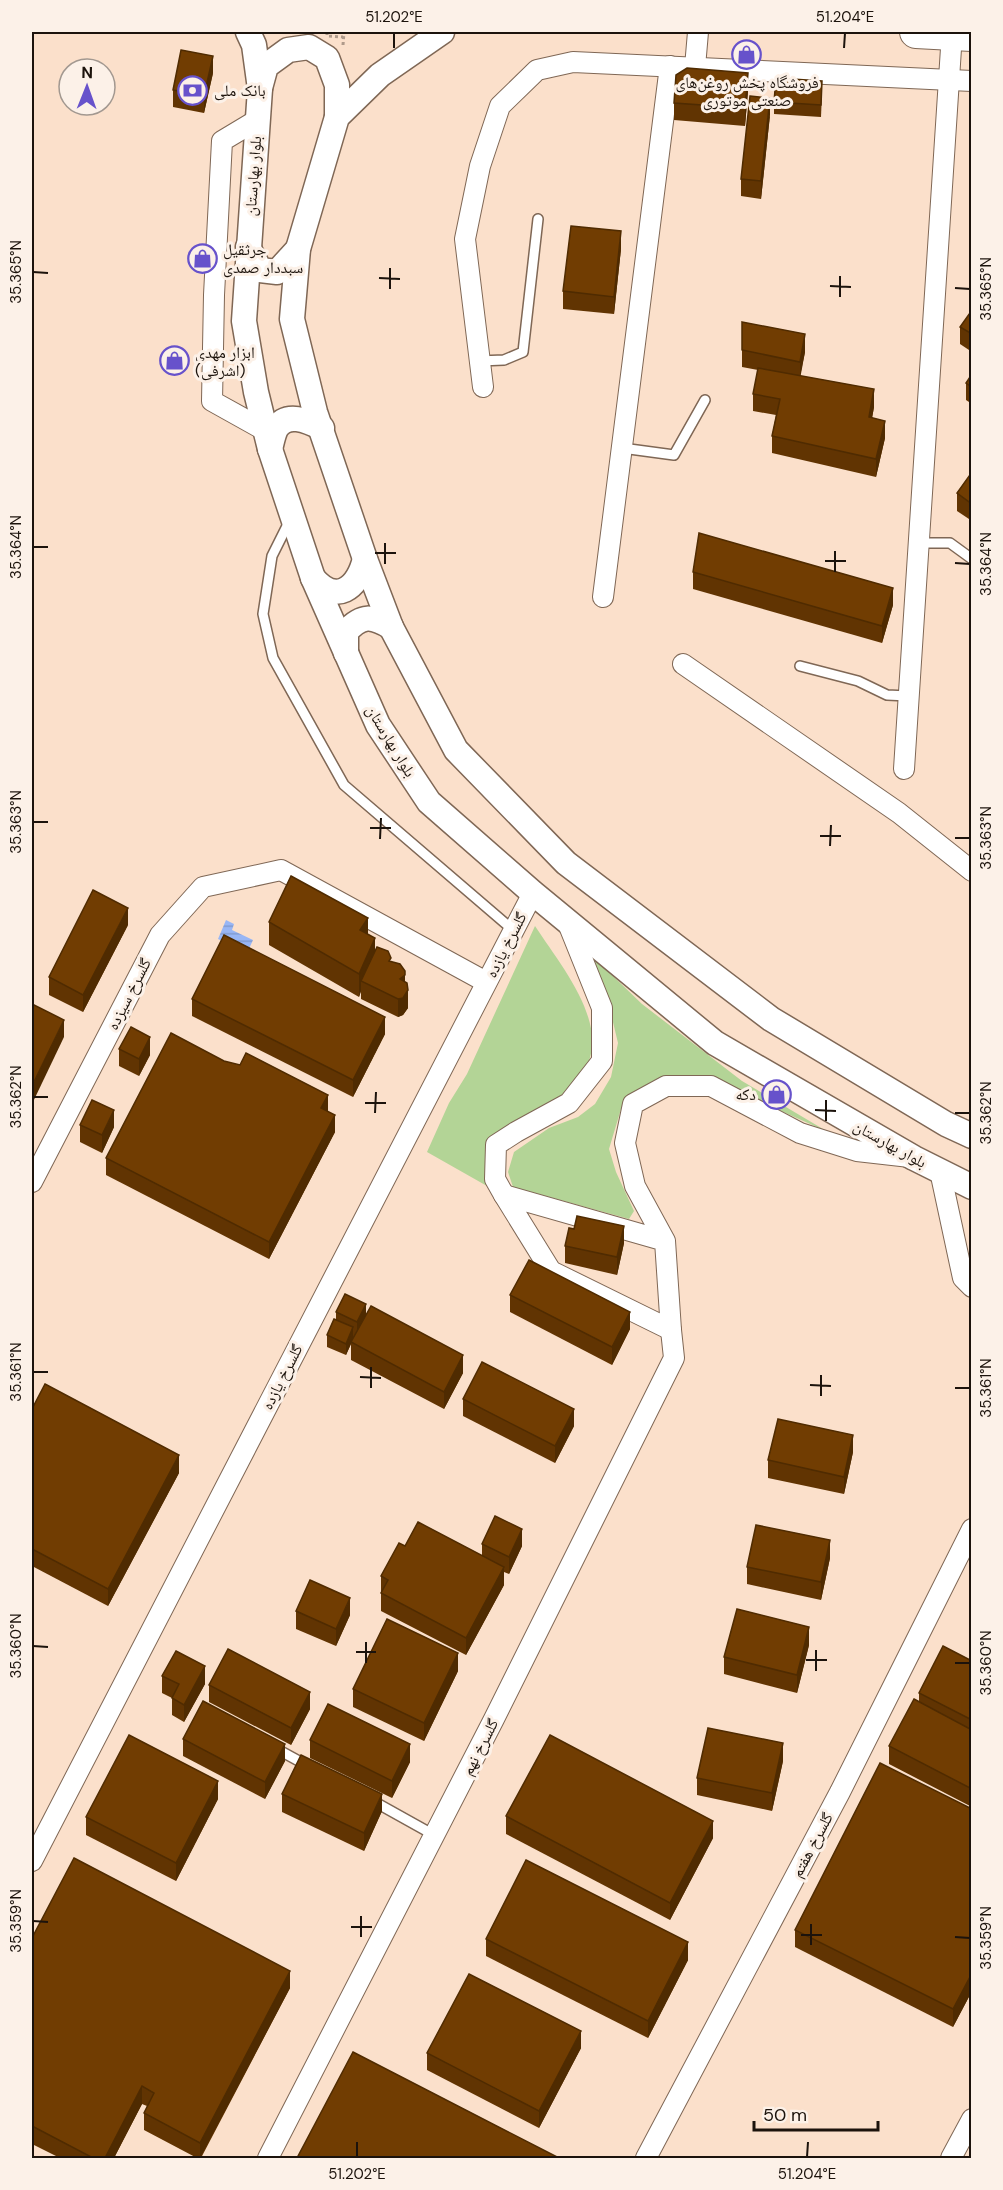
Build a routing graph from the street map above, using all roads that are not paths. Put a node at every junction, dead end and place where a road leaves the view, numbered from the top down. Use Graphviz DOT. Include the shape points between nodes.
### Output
graph roads {
  1 [pos="248,32"];
  2 [pos="442,32"];
  3 [pos="698,32"];
  4 [pos="916,32"];
  5 [pos="962,34"];
  6 [pos="670,66"];
  7 [pos="695,67"];
  8 [pos="949,80"];
  9 [pos="972,81"];
  10 [pos="260,89"];
  11 [pos="337,117"];
  12 [pos="257,120"];
  13 [pos="538,219"];
  14 [pos="248,247"];
  15 [pos="297,249"];
  16 [pos="214,295"];
  17 [pos="245,295"];
  18 [pos="480,361"];
  19 [pos="483,387"];
  20 [pos="705,400"];
  21 [pos="322,428"];
  22 [pos="268,440"];
  23 [pos="622,448"];
  24 [pos="292,515"];
  25 [pos="918,543"];
  26 [pos="365,559"];
  27 [pos="972,559"];
  28 [pos="313,578"];
  29 [pos="603,597"];
  30 [pos="391,627"];
  31 [pos="346,654"];
  32 [pos="683,664"];
  33 [pos="800,666"];
  34 [pos="908,696"];
  35 [pos="904,769"];
  36 [pos="972,871"];
  37 [pos="532,893"];
  38 [pos="566,919"];
  39 [pos="513,930"];
  40 [pos="486,982"];
  41 [pos="972,1136"];
  42 [pos="914,1158"];
  43 [pos="940,1171"];
  44 [pos="32,1182"];
  45 [pos="972,1187"];
  46 [pos="504,1195"];
  47 [pos="665,1241"];
  48 [pos="972,1287"];
  49 [pos="671,1330"];
  50 [pos="972,1529"];
  51 [pos="261,1741"];
  52 [pos="312,1768"];
  53 [pos="363,1796"];
  54 [pos="434,1835"];
  55 [pos="32,1861"];
  56 [pos="972,2119"];
  57 [pos="268,2158"];
  58 [pos="646,2158"];
  59 [pos="951,2158"];
  1 -- 10 [label="street, بلوار بهارستان" via="254,45"];
  2 -- 11 [label="street" via="381,75"];
  3 -- 7 [label="street"];
  4 -- 5 [label="highway"];
  5 -- 8 [label="street"];
  6 -- 7 [label="street"];
  6 -- 18 [label="street" via="573,63 537,70 500,106 480,166 465,239"];
  6 -- 23 [label="street"];
  7 -- 8 [label="street"];
  8 -- 9 [label="street"];
  8 -- 25 [label="street"];
  10 -- 11 [label="street" via="266,66 288,50 309,47 327,58 337,85"];
  10 -- 12 [label="street, بلوار بهارستان"];
  11 -- 15 [label="street"];
  12 -- 14 [label="street, بلوار بهارستان"];
  12 -- 16 [label="street" via="222,141"];
  13 -- 18 [label="lane" via="523,352 504,360"];
  14 -- 15 [label="street" via="260,270 277,272"];
  14 -- 17 [label="street, بلوار بهارستان"];
  15 -- 21 [label="street" via="292,320"];
  16 -- 17 [label="street"];
  16 -- 22 [label="street" via="212,401"];
  17 -- 22 [label="street, بلوار بهارستان" via="244,321"];
  18 -- 19 [label="street"];
  20 -- 23 [label="lane" via="674,455"];
  21 -- 22 [label="street" via="305,419 290,419 277,427"];
  21 -- 26 [label="street"];
  22 -- 24 [label="street, بلوار بهارستان"];
  23 -- 29 [label="street"];
  24 -- 28 [label="street, بلوار بهارستان"];
  24 -- 39 [label="lane" via="272,556 263,614 273,658 344,785"];
  25 -- 27 [label="lane" via="950,543"];
  25 -- 34 [label="street"];
  26 -- 28 [label="street" via="356,582 346,590 321,587"];
  26 -- 30 [label="street"];
  28 -- 31 [label="street, بلوار بهارستان"];
  30 -- 31 [label="street" via="375,618 360,619 346,632"];
  30 -- 41 [label="street" via="456,750 566,863 771,1019"];
  31 -- 37 [label="street, بلوار بهارستان" via="378,725 429,802"];
  32 -- 36 [label="street" via="899,813"];
  33 -- 34 [label="lane" via="858,681 887,695"];
  34 -- 35 [label="street"];
  37 -- 38 [label="street, بلوار بهارستان"];
  37 -- 39 [label="street, گلسرخ یازده"];
  38 -- 42 [label="street, بلوار بهارستان" via="715,1043"];
  38 -- 46 [label="street" via="602,1008 602,1060 569,1103 496,1145 495,1179"];
  39 -- 40 [label="street, گلسرخ یازده"];
  40 -- 44 [label="street, گلسرخ سیزده" via="281,870 203,887 160,935"];
  40 -- 55 [label="street, گلسرخ یازده"];
  42 -- 43 [label="street, بلوار بهارستان"];
  42 -- 47 [label="street" via="857,1151 800,1133 711,1086 666,1086 633,1104 625,1143 635,1186"];
  43 -- 45 [label="street, بلوار بهارستان"];
  43 -- 48 [label="street" via="963,1278"];
  46 -- 47 [label="street"];
  46 -- 49 [label="street" via="550,1271"];
  47 -- 49 [label="street, گلسرخ نهم"];
  49 -- 54 [label="street, گلسرخ نهم" via="674,1358"];
  50 -- 58 [label="street, گلسرخ هفتم" via="840,1792"];
  51 -- 52 [label="lane"];
  53 -- 54 [label="lane"];
  54 -- 57 [label="street, گلسرخ نهم"];
  56 -- 59 [label="street"];
}
